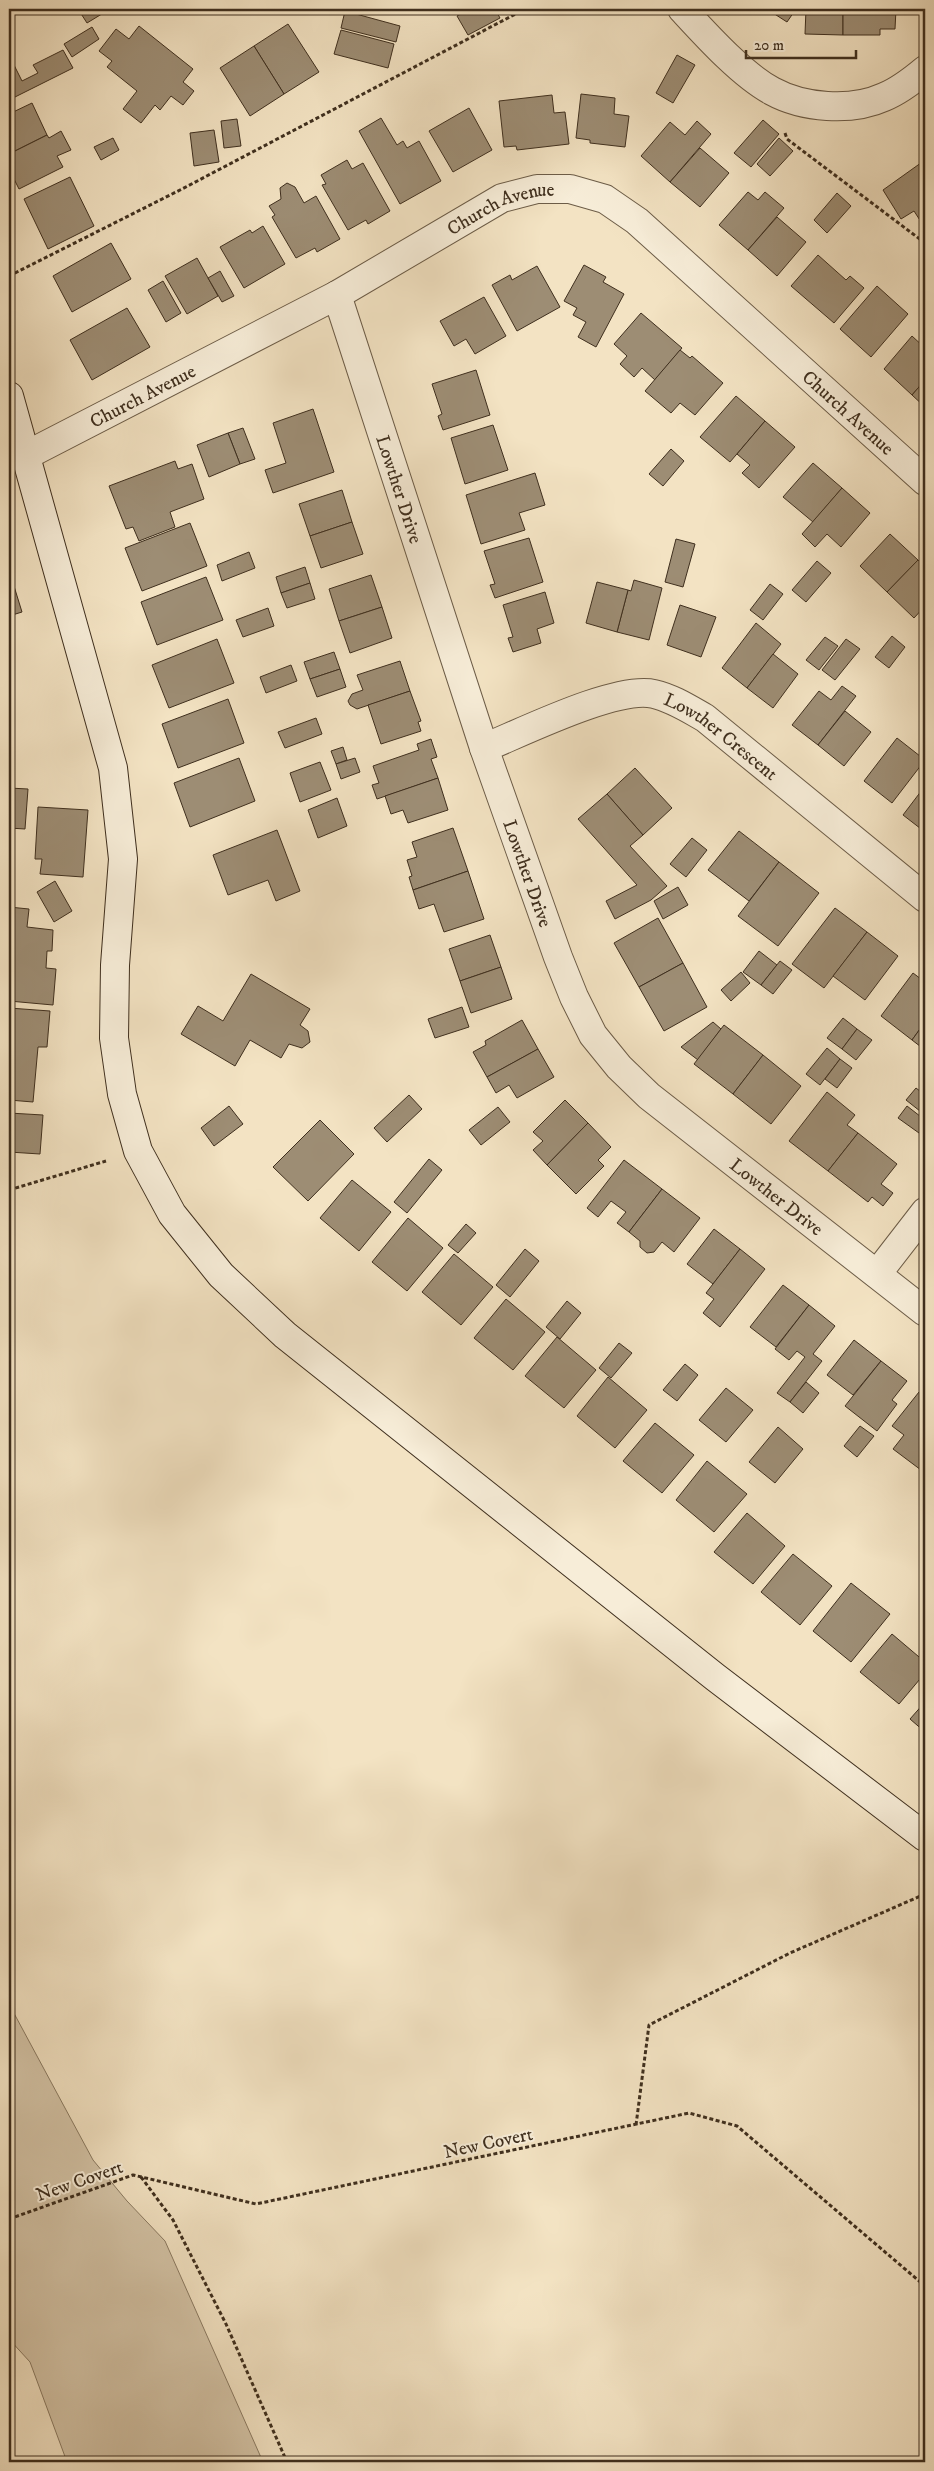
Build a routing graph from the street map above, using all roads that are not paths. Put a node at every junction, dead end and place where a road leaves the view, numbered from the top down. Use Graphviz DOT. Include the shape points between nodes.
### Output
graph roads {
  1 [pos="682,9"];
  2 [pos="925,70"];
  3 [pos="336,295"];
  4 [pos="9,396"];
  5 [pos="25,456"];
  6 [pos="925,481"];
  7 [pos="484,748"];
  8 [pos="925,898"];
  9 [pos="925,1212"];
  10 [pos="877,1274"];
  11 [pos="925,1312"];
  12 [pos="925,1837"];
  1 -- 2 [label="street" via="717,46 772,90 804,103 855,105 883,98"];
  3 -- 5 [label="street, Church Avenue"];
  3 -- 6 [label="street, Church Avenue" via="502,198 537,189 570,189 605,199 637,221"];
  3 -- 7 [label="street, Lowther Drive"];
  4 -- 5 [label="street"];
  5 -- 12 [label="street" via="113,768 122,859 114,1038 122,1094 138,1152 178,1222 221,1275 286,1335 715,1677"];
  7 -- 8 [label="street, Lowther Crescent" via="593,703 623,694 652,693 706,718"];
  7 -- 10 [label="street, Lowther Drive" via="558,957 593,1035 618,1067 649,1096"];
  9 -- 10 [label="street"];
  10 -- 11 [label="street, Lowther Drive"];
}
